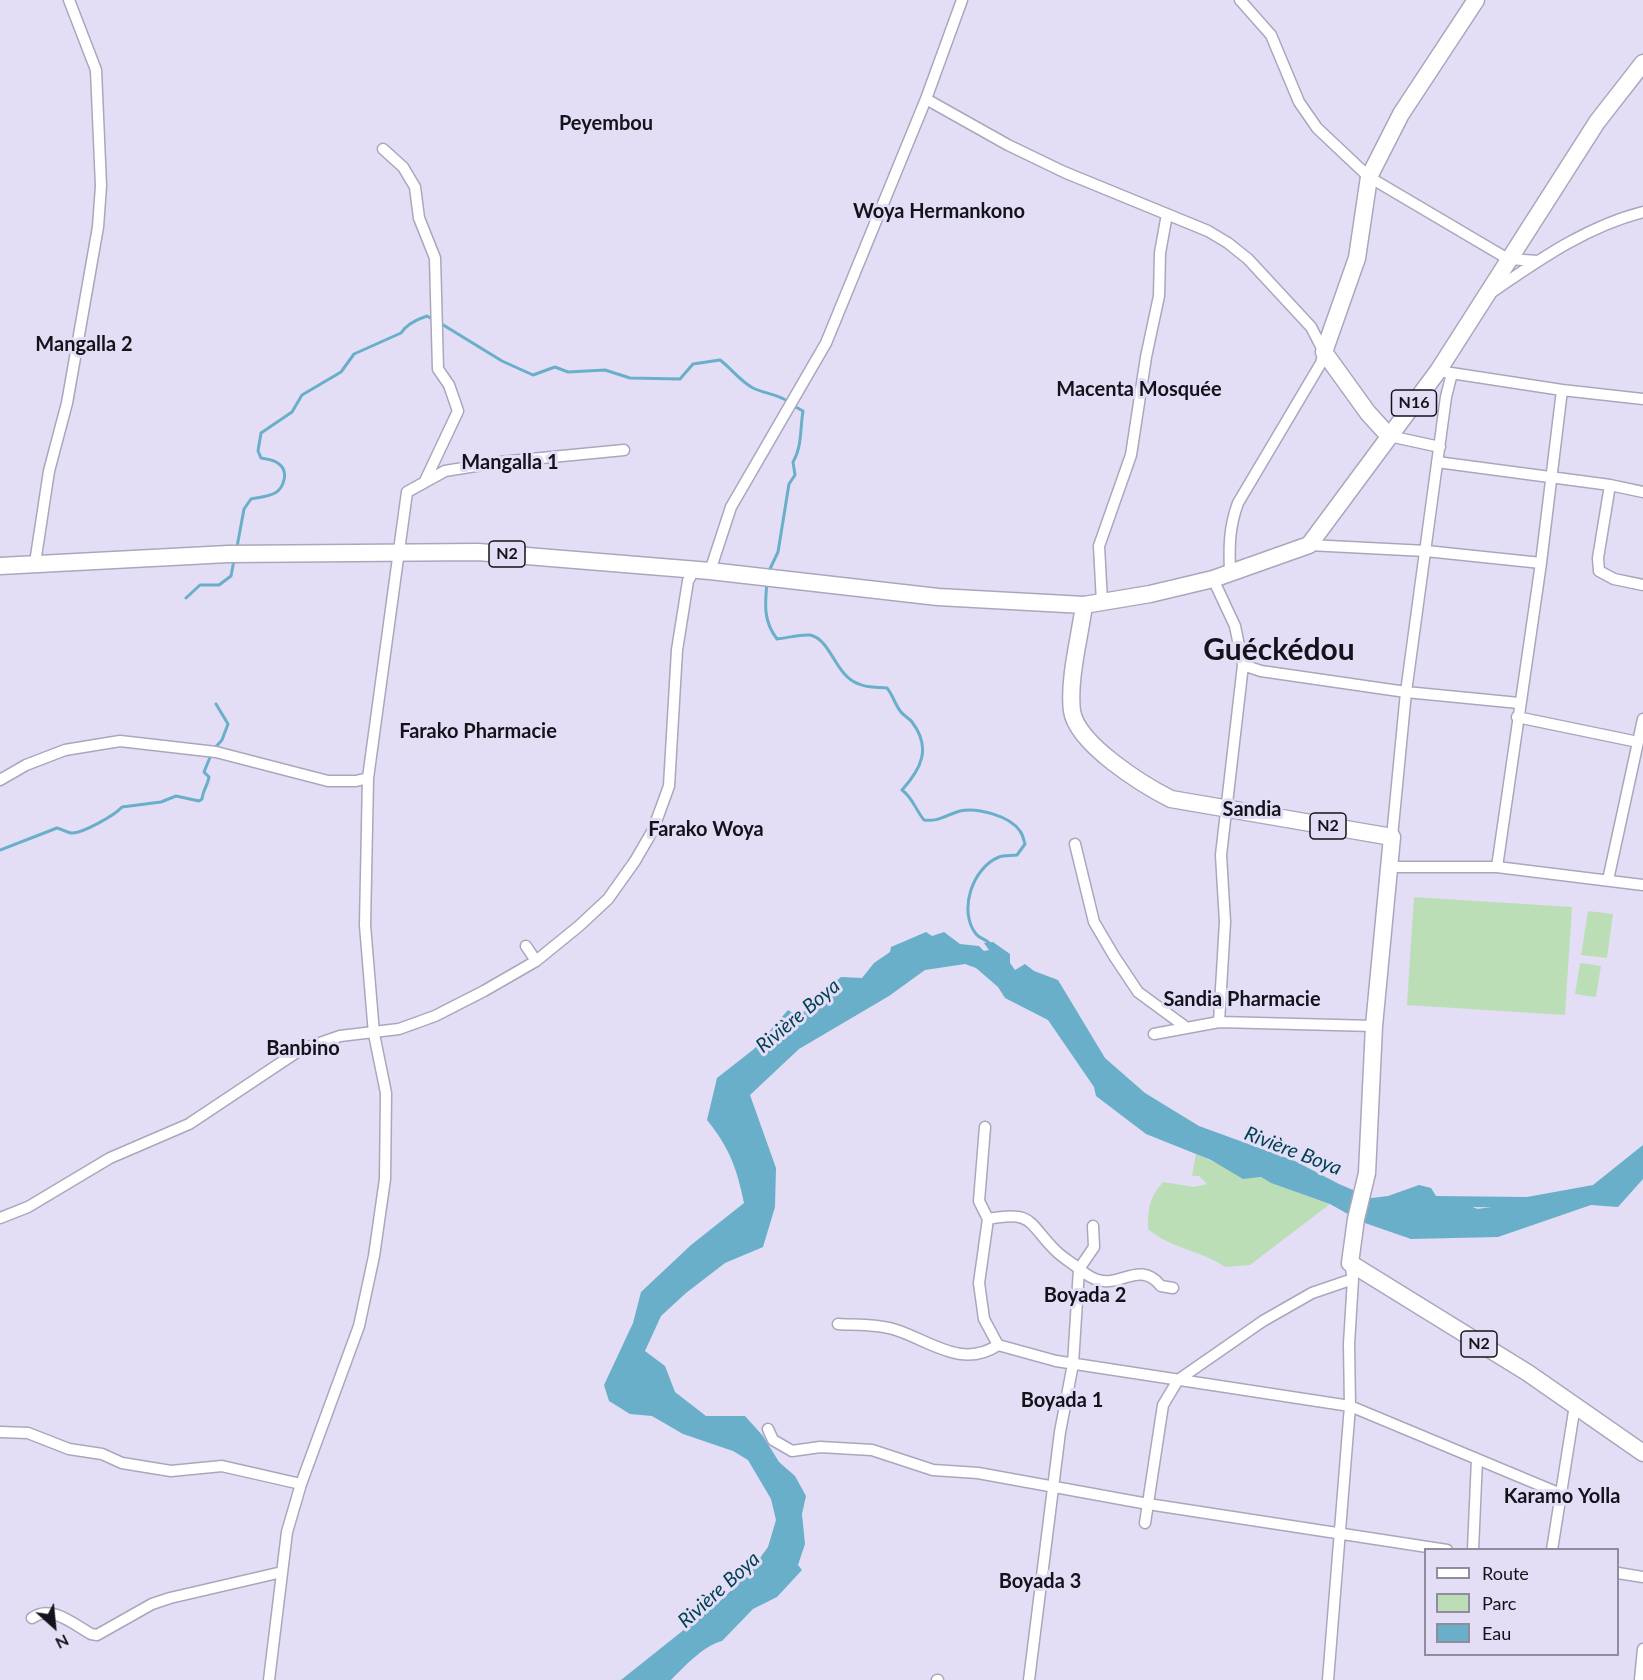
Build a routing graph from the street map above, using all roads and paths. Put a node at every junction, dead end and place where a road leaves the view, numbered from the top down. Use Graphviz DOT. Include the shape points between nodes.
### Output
graph roads {
  1 [pos="69,0"];
  2 [pos="962,0"];
  3 [pos="1240,0"];
  4 [pos="1476,0"];
  5 [pos="1643,63"];
  6 [pos="926,99"];
  7 [pos="383,149"];
  8 [pos="1369,177"];
  9 [pos="1643,212"];
  10 [pos="1167,214"];
  11 [pos="1508,259"];
  12 [pos="1538,261"];
  13 [pos="1484,297"];
  14 [pos="1324,352"];
  15 [pos="1445,372"];
  16 [pos="1562,390"];
  17 [pos="1643,399"];
  18 [pos="1389,436"];
  19 [pos="1440,447"];
  20 [pos="624,450"];
  21 [pos="1437,462"];
  22 [pos="1551,476"];
  23 [pos="425,481"];
  24 [pos="1610,484"];
  25 [pos="1643,492"];
  26 [pos="1309,546"];
  27 [pos="1426,551"];
  28 [pos="398,553"];
  29 [pos="35,563"];
  30 [pos="1541,563"];
  31 [pos="0,566"];
  32 [pos="702,571"];
  33 [pos="1230,572"];
  34 [pos="1213,579"];
  35 [pos="1643,585"];
  36 [pos="1102,602"];
  37 [pos="1084,605"];
  38 [pos="1243,665"];
  39 [pos="1406,692"];
  40 [pos="1519,703"];
  41 [pos="1517,717"];
  42 [pos="1643,719"];
  43 [pos="1638,742"];
  44 [pos="368,778"];
  45 [pos="0,780"];
  46 [pos="1227,809"];
  47 [pos="1392,837"];
  48 [pos="1075,844"];
  49 [pos="1390,867"];
  50 [pos="1497,867"];
  51 [pos="1608,880"];
  52 [pos="1643,885"];
  53 [pos="526,946"];
  54 [pos="536,961"];
  55 [pos="1219,1022"];
  56 [pos="1374,1026"];
  57 [pos="1187,1028"];
  58 [pos="374,1034"];
  59 [pos="1154,1034"];
  60 [pos="985,1127"];
  61 [pos="0,1218"];
  62 [pos="988,1219"];
  63 [pos="1094,1226"];
  64 [pos="1079,1269"];
  65 [pos="1351,1271"];
  66 [pos="1173,1288"];
  67 [pos="838,1324"];
  68 [pos="998,1345"];
  69 [pos="1073,1364"];
  70 [pos="1178,1380"];
  71 [pos="1575,1405"];
  72 [pos="1350,1406"];
  73 [pos="768,1429"];
  74 [pos="0,1432"];
  75 [pos="1643,1453"];
  76 [pos="1477,1459"];
  77 [pos="302,1484"];
  78 [pos="1053,1488"];
  79 [pos="1561,1494"];
  80 [pos="1148,1504"];
  81 [pos="1145,1523"];
  82 [pos="1338,1533"];
  83 [pos="1434,1548"];
  84 [pos="1473,1548"];
  85 [pos="1552,1548"];
  86 [pos="282,1572"];
  87 [pos="1619,1574"];
  88 [pos="1643,1577"];
  89 [pos="32,1618"];
  90 [pos="1643,1649"];
  91 [pos="269,1680"];
  92 [pos="1029,1680"];
  93 [pos="1328,1680"];
  94 [pos="1640,1680"];
  1 -- 29 [label="street" via="96,70 98,227 67,403 49,471"];
  2 -- 6 [label="street"];
  3 -- 8 [label="street" via="1271,35 1299,102 1317,128"];
  4 -- 8 [label="main road" via="1401,114"];
  5 -- 11 [label="main road, N16" via="1597,122"];
  6 -- 10 [label="street" via="1064,172"];
  6 -- 32 [label="street" via="826,343 731,507"];
  7 -- 23 [label="street" via="403,167 415,187 419,218 435,258 438,369 449,385 458,411"];
  8 -- 11 [label="street"];
  8 -- 14 [label="main road" via="1357,258"];
  9 -- 12 [label="street" via="1605,224"];
  10 -- 14 [label="street" via="1208,231 1248,259 1311,327"];
  10 -- 36 [label="street" via="1160,253 1159,296 1131,455 1100,546"];
  11 -- 12 [label="street"];
  11 -- 13 [label="main road, N16"];
  12 -- 13 [label="street"];
  13 -- 15 [label="main road, N16"];
  14 -- 18 [label="main road"];
  14 -- 33 [label="street" via="1239,503 1229,543"];
  15 -- 16 [label="street"];
  15 -- 18 [label="main road, N16"];
  15 -- 19 [label="street"];
  16 -- 17 [label="street"];
  16 -- 22 [label="street"];
  18 -- 19 [label="street"];
  18 -- 26 [label="main road, N16"];
  19 -- 21 [label="street"];
  20 -- 23 [label="street" via="489,464 445,471"];
  21 -- 22 [label="street"];
  21 -- 27 [label="street"];
  22 -- 24 [label="street"];
  22 -- 30 [label="street"];
  23 -- 28 [label="street" via="406,492"];
  24 -- 25 [label="street"];
  24 -- 35 [label="street" via="1599,571 1614,579"];
  26 -- 27 [label="street"];
  26 -- 33 [label="main road"];
  27 -- 30 [label="street"];
  27 -- 39 [label="street"];
  28 -- 29 [label="main road, N2" via="228,554"];
  28 -- 32 [label="main road, N2" via="527,555"];
  28 -- 44 [label="street"];
  29 -- 31 [label="main road, N2"];
  30 -- 40 [label="street"];
  32 -- 37 [label="main road, N2" via="938,597"];
  32 -- 54 [label="street" via="688,581 677,650 669,786 653,830 608,898"];
  33 -- 34 [label="main road"];
  34 -- 36 [label="main road"];
  34 -- 38 [label="street" via="1235,626"];
  36 -- 37 [label="main road"];
  37 -- 46 [label="main road, N2" via="1071,698 1073,714 1082,731 1143,785 1171,799"];
  38 -- 39 [label="street"];
  38 -- 46 [label="street"];
  39 -- 40 [label="street"];
  39 -- 47 [label="street"];
  40 -- 41 [label="street"];
  41 -- 43 [label="street"];
  41 -- 50 [label="street"];
  42 -- 43 [label="street"];
  43 -- 51 [label="street"];
  44 -- 45 [label="street" via="328,781 216,752 120,741 65,750"];
  44 -- 58 [label="street" via="364,926"];
  46 -- 47 [label="main road, N2"];
  46 -- 55 [label="street" via="1221,855 1225,922"];
  47 -- 49 [label="main road"];
  48 -- 57 [label="street" via="1094,922 1114,956 1138,992"];
  49 -- 50 [label="street"];
  49 -- 56 [label="main road"];
  50 -- 51 [label="street"];
  51 -- 52 [label="street"];
  53 -- 54 [label="street"];
  54 -- 58 [label="street" via="435,1016"];
  55 -- 56 [label="street"];
  55 -- 57 [label="street"];
  56 -- 65 [label="main road" via="1367,1173 1356,1219"];
  57 -- 59 [label="street"];
  58 -- 61 [label="street" via="340,1036 300,1050 189,1124 110,1158 28,1207"];
  58 -- 77 [label="street" via="386,1093 385,1179 374,1256 359,1326"];
  60 -- 62 [label="street" via="979,1201"];
  62 -- 64 [label="street" via="1012,1215 1032,1221 1056,1251"];
  62 -- 68 [label="street" via="979,1283 984,1319"];
  63 -- 64 [label="street" via="1094,1247"];
  64 -- 66 [label="street" via="1096,1280 1109,1282 1139,1274"];
  64 -- 69 [label="street"];
  65 -- 70 [label="street" via="1263,1321"];
  65 -- 71 [label="main road, N2" via="1528,1373"];
  65 -- 72 [label="street"];
  67 -- 68 [label="street" via="893,1329 950,1353 985,1353"];
  68 -- 69 [label="street"];
  69 -- 70 [label="street"];
  69 -- 78 [label="street"];
  70 -- 72 [label="street"];
  70 -- 80 [label="street" via="1163,1405"];
  71 -- 75 [label="main road, N2"];
  71 -- 79 [label="street"];
  72 -- 76 [label="street"];
  72 -- 82 [label="street"];
  73 -- 78 [label="street" via="773,1440 792,1451 820,1447 872,1450 933,1470 978,1473"];
  74 -- 77 [label="street" via="28,1433 122,1463 171,1471 222,1466"];
  76 -- 79 [label="street"];
  76 -- 84 [label="street"];
  77 -- 86 [label="street" via="287,1532"];
  78 -- 80 [label="street"];
  78 -- 92 [label="street"];
  79 -- 85 [label="street"];
  80 -- 81 [label="street"];
  80 -- 82 [label="street"];
  82 -- 83 [label="street"];
  82 -- 93 [label="street"];
  86 -- 89 [label="street" via="170,1598 97,1635 51,1612 40,1612"];
  86 -- 91 [label="street"];
  87 -- 88 [label="street"];
  90 -- 94 [label="street"];
}
